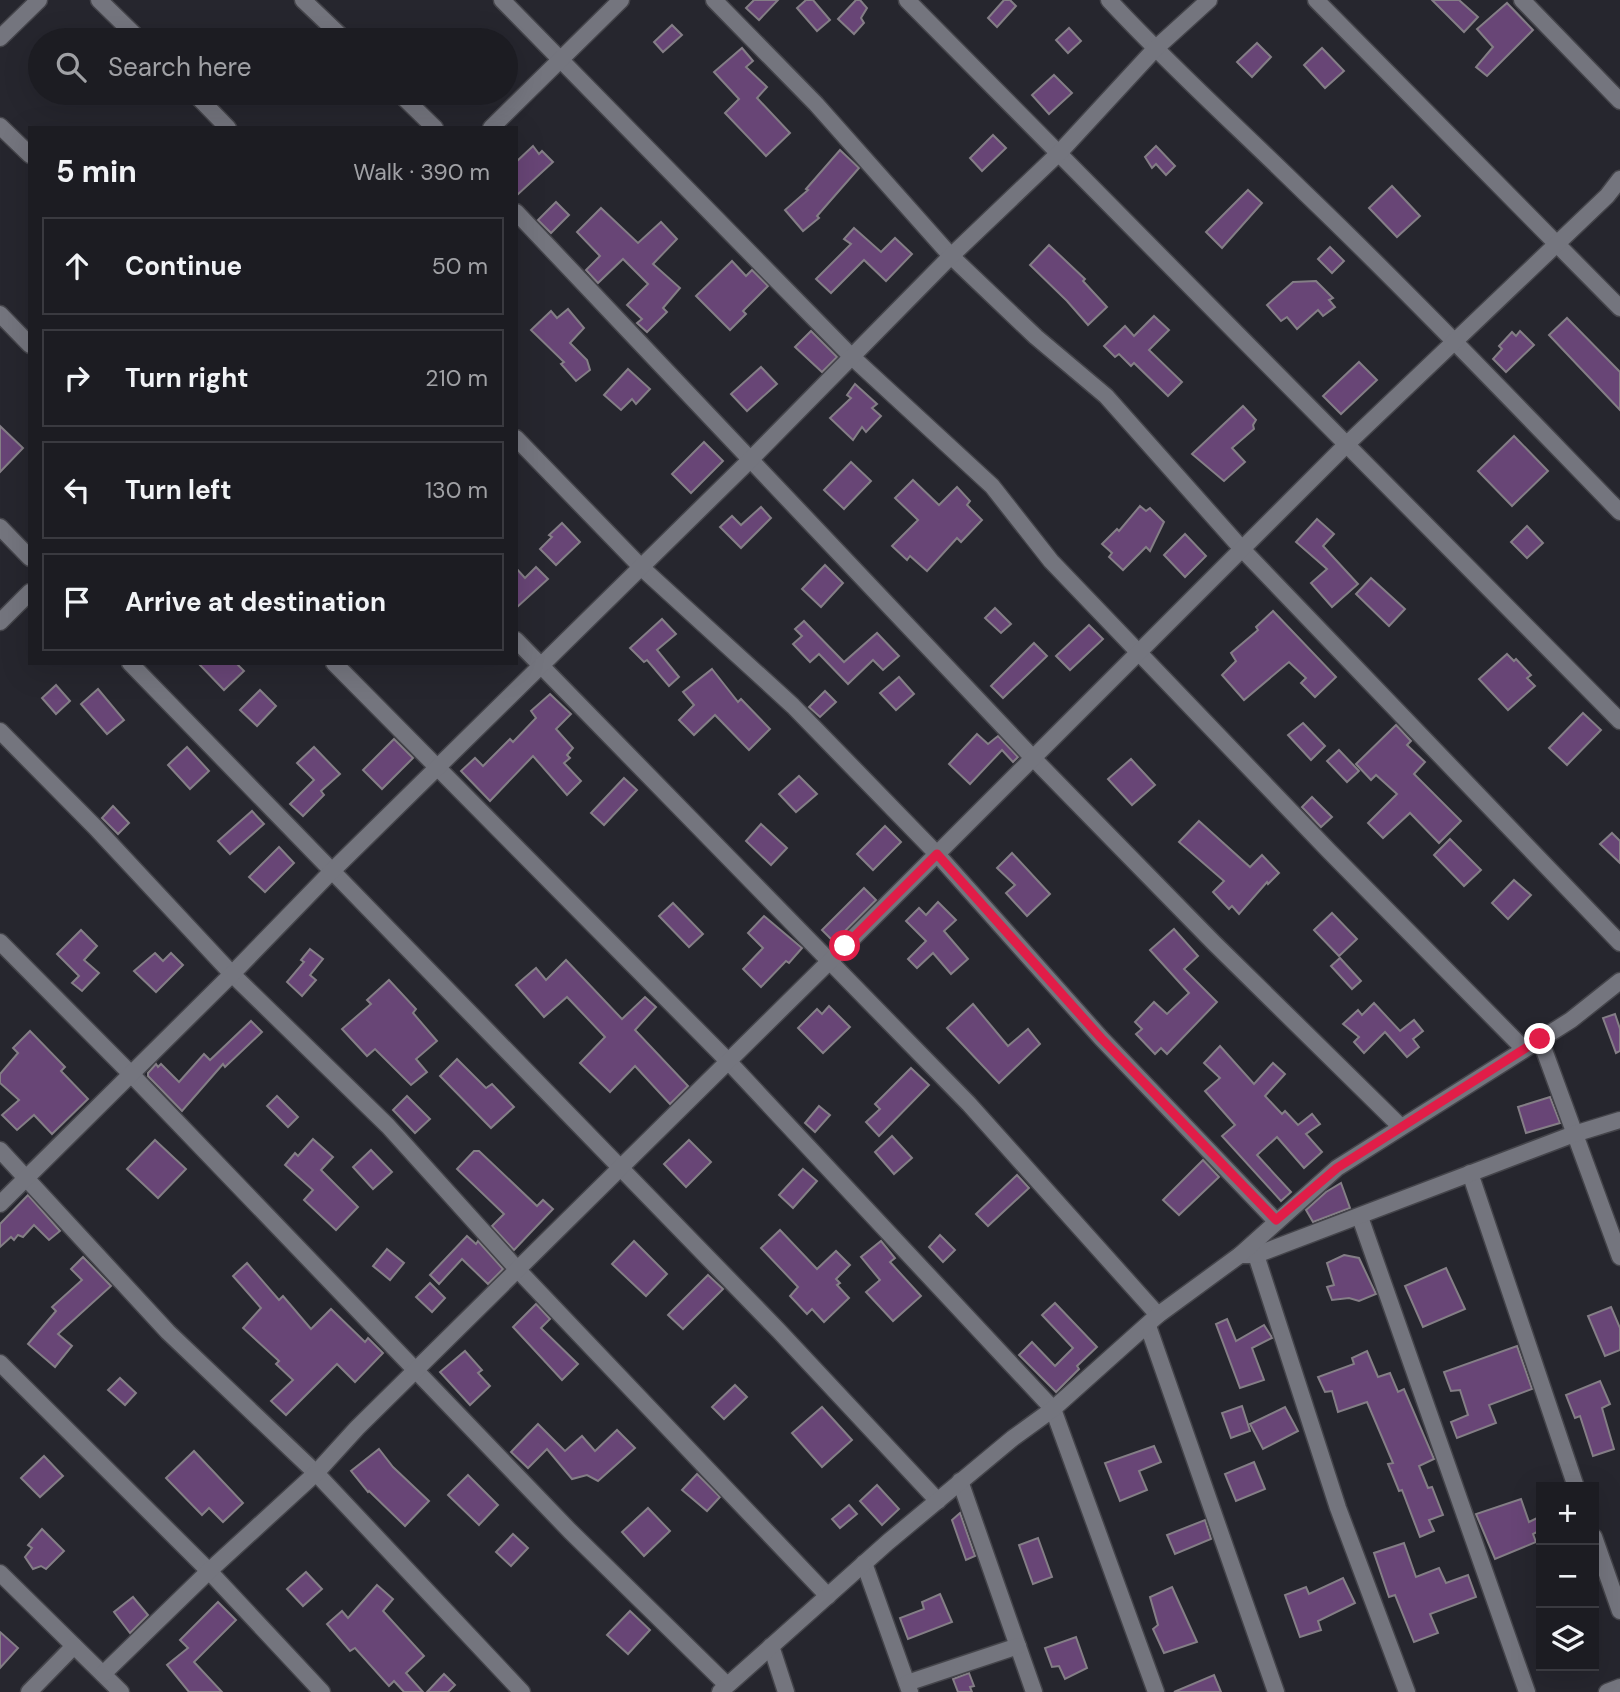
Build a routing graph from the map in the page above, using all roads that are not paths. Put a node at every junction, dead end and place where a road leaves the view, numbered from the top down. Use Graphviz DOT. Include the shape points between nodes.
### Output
graph roads {
  1 [pos="39,0"];
  2 [pos="99,0"];
  3 [pos="303,0"];
  4 [pos="502,0"];
  5 [pos="621,0"];
  6 [pos="714,0"];
  7 [pos="907,0"];
  8 [pos="1109,0"];
  9 [pos="1209,0"];
  10 [pos="1316,0"];
  11 [pos="1522,0"];
  12 [pos="128,28"];
  13 [pos="332,28"];
  14 [pos="0,38"];
  15 [pos="1155,49"];
  16 [pos="560,60"];
  17 [pos="518,101"];
  18 [pos="1620,101"];
  19 [pos="206,105"];
  20 [pos="411,105"];
  21 [pos="514,105"];
  22 [pos="0,126"];
  23 [pos="226,126"];
  24 [pos="433,126"];
  25 [pos="493,126"];
  26 [pos="1059,152"];
  27 [pos="28,153"];
  28 [pos="1620,179"];
  29 [pos="518,214"];
  30 [pos="1556,245"];
  31 [pos="951,256"];
  32 [pos="1620,308"];
  33 [pos="0,314"];
  34 [pos="1456,342"];
  35 [pos="28,343"];
  36 [pos="852,356"];
  37 [pos="518,440"];
  38 [pos="1346,445"];
  39 [pos="750,460"];
  40 [pos="1620,512"];
  41 [pos="0,527"];
  42 [pos="1242,549"];
  43 [pos="28,556"];
  44 [pos="642,568"];
  45 [pos="28,594"];
  46 [pos="0,622"];
  47 [pos="518,642"];
  48 [pos="1139,651"];
  49 [pos="132,665"];
  50 [pos="336,665"];
  51 [pos="543,666"];
  52 [pos="1620,721"];
  53 [pos="0,731"];
  54 [pos="1033,758"];
  55 [pos="438,768"];
  56 [pos="937,854"];
  57 [pos="331,872"];
  58 [pos="0,942"];
  59 [pos="1620,943"];
  60 [pos="831,960"];
  61 [pos="232,975"];
  62 [pos="1620,981"];
  63 [pos="1540,1039"];
  64 [pos="1524,1049"];
  65 [pos="728,1061"];
  66 [pos="132,1075"];
  67 [pos="1620,1120"];
  68 [pos="1401,1127"];
  69 [pos="1574,1134"];
  70 [pos="0,1150"];
  71 [pos="620,1167"];
  72 [pos="1470,1173"];
  73 [pos="27,1178"];
  74 [pos="0,1204"];
  75 [pos="1360,1217"];
  76 [pos="1276,1220"];
  77 [pos="1248,1255"];
  78 [pos="1620,1257"];
  79 [pos="518,1270"];
  80 [pos="1153,1320"];
  81 [pos="0,1363"];
  82 [pos="417,1370"];
  83 [pos="1053,1409"];
  84 [pos="316,1473"];
  85 [pos="960,1481"];
  86 [pos="1574,1482"];
  87 [pos="938,1501"];
  88 [pos="1597,1545"];
  89 [pos="864,1563"];
  90 [pos="209,1571"];
  91 [pos="0,1573"];
  92 [pos="828,1596"];
  93 [pos="1620,1611"];
  94 [pos="74,1646"];
  95 [pos="771,1646"];
  96 [pos="1018,1646"];
  97 [pos="103,1674"];
  98 [pos="1620,1687"];
  99 [pos="909,1688"];
  100 [pos="724,1689"];
  101 [pos="29,1692"];
  102 [pos="121,1692"];
  103 [pos="322,1692"];
  104 [pos="522,1692"];
  105 [pos="786,1692"];
  106 [pos="1034,1692"];
  107 [pos="1156,1692"];
  108 [pos="1276,1692"];
  109 [pos="1407,1692"];
  110 [pos="1527,1692"];
  111 [pos="1607,1692"];
  1 -- 14 [label="street"];
  2 -- 12 [label="street"];
  3 -- 13 [label="street"];
  4 -- 16 [label="street"];
  5 -- 16 [label="street"];
  6 -- 31 [label="street" via="816,104"];
  7 -- 26 [label="street"];
  8 -- 15 [label="street"];
  9 -- 15 [label="street"];
  10 -- 30 [label="street"];
  11 -- 18 [label="street"];
  15 -- 26 [label="street"];
  15 -- 34 [label="street"];
  16 -- 17 [label="street"];
  16 -- 36 [label="street"];
  19 -- 23 [label="street"];
  20 -- 24 [label="street"];
  21 -- 25 [label="street"];
  22 -- 27 [label="street"];
  26 -- 31 [label="street"];
  26 -- 38 [label="street"];
  28 -- 30 [label="street"];
  29 -- 39 [label="street"];
  30 -- 32 [label="street"];
  30 -- 34 [label="street"];
  31 -- 36 [label="street"];
  31 -- 42 [label="street" via="1106,396"];
  33 -- 35 [label="street"];
  34 -- 38 [label="street"];
  34 -- 40 [label="street"];
  36 -- 39 [label="street"];
  36 -- 48 [label="street" via="992,486 1052,561"];
  37 -- 44 [label="street"];
  38 -- 42 [label="street"];
  38 -- 52 [label="street"];
  39 -- 44 [label="street"];
  39 -- 54 [label="street"];
  41 -- 43 [label="street"];
  42 -- 48 [label="street"];
  42 -- 59 [label="street"];
  44 -- 51 [label="street"];
  44 -- 56 [label="street" via="793,706"];
  45 -- 46 [label="street"];
  47 -- 51 [label="street"];
  48 -- 54 [label="street"];
  48 -- 64 [label="street"];
  49 -- 57 [label="street"];
  50 -- 55 [label="street"];
  51 -- 55 [label="street"];
  51 -- 60 [label="street"];
  53 -- 61 [label="street"];
  54 -- 56 [label="street"];
  54 -- 68 [label="street"];
  55 -- 57 [label="street"];
  55 -- 65 [label="street"];
  56 -- 60 [label="street"];
  56 -- 76 [label="street" via="1101,1038"];
  57 -- 61 [label="street"];
  57 -- 71 [label="street"];
  58 -- 66 [label="street"];
  60 -- 65 [label="street"];
  60 -- 80 [label="street" via="969,1104"];
  61 -- 66 [label="street"];
  61 -- 79 [label="street" via="388,1126"];
  62 -- 63 [label="street"];
  63 -- 64 [label="street"];
  63 -- 69 [label="street"];
  64 -- 68 [label="street"];
  65 -- 71 [label="street"];
  65 -- 83 [label="street"];
  66 -- 73 [label="street"];
  66 -- 82 [label="street"];
  67 -- 69 [label="street"];
  68 -- 76 [label="street" via="1337,1168"];
  69 -- 72 [label="street"];
  69 -- 78 [label="street"];
  70 -- 73 [label="street"];
  71 -- 79 [label="street"];
  71 -- 87 [label="street"];
  72 -- 75 [label="street"];
  72 -- 86 [label="street"];
  73 -- 74 [label="street"];
  73 -- 84 [label="street" via="168,1332"];
  75 -- 77 [label="street"];
  75 -- 110 [label="street"];
  76 -- 77 [label="street"];
  77 -- 80 [label="street"];
  77 -- 109 [label="street"];
  79 -- 82 [label="street"];
  79 -- 92 [label="street"];
  80 -- 83 [label="street"];
  80 -- 108 [label="street"];
  81 -- 90 [label="street"];
  82 -- 84 [label="street"];
  82 -- 100 [label="street"];
  83 -- 85 [label="street"];
  83 -- 107 [label="street"];
  84 -- 90 [label="street"];
  84 -- 104 [label="street"];
  85 -- 87 [label="street"];
  85 -- 96 [label="street"];
  87 -- 89 [label="street"];
  88 -- 93 [label="street"];
  89 -- 92 [label="street"];
  89 -- 99 [label="street"];
  90 -- 97 [label="street"];
  90 -- 103 [label="street"];
  91 -- 94 [label="street"];
  92 -- 95 [label="street"];
  94 -- 97 [label="street"];
  94 -- 101 [label="street"];
  95 -- 100 [label="street"];
  95 -- 105 [label="street"];
  96 -- 99 [label="street"];
  96 -- 106 [label="street"];
  97 -- 102 [label="street"];
  98 -- 111 [label="street"];
}
